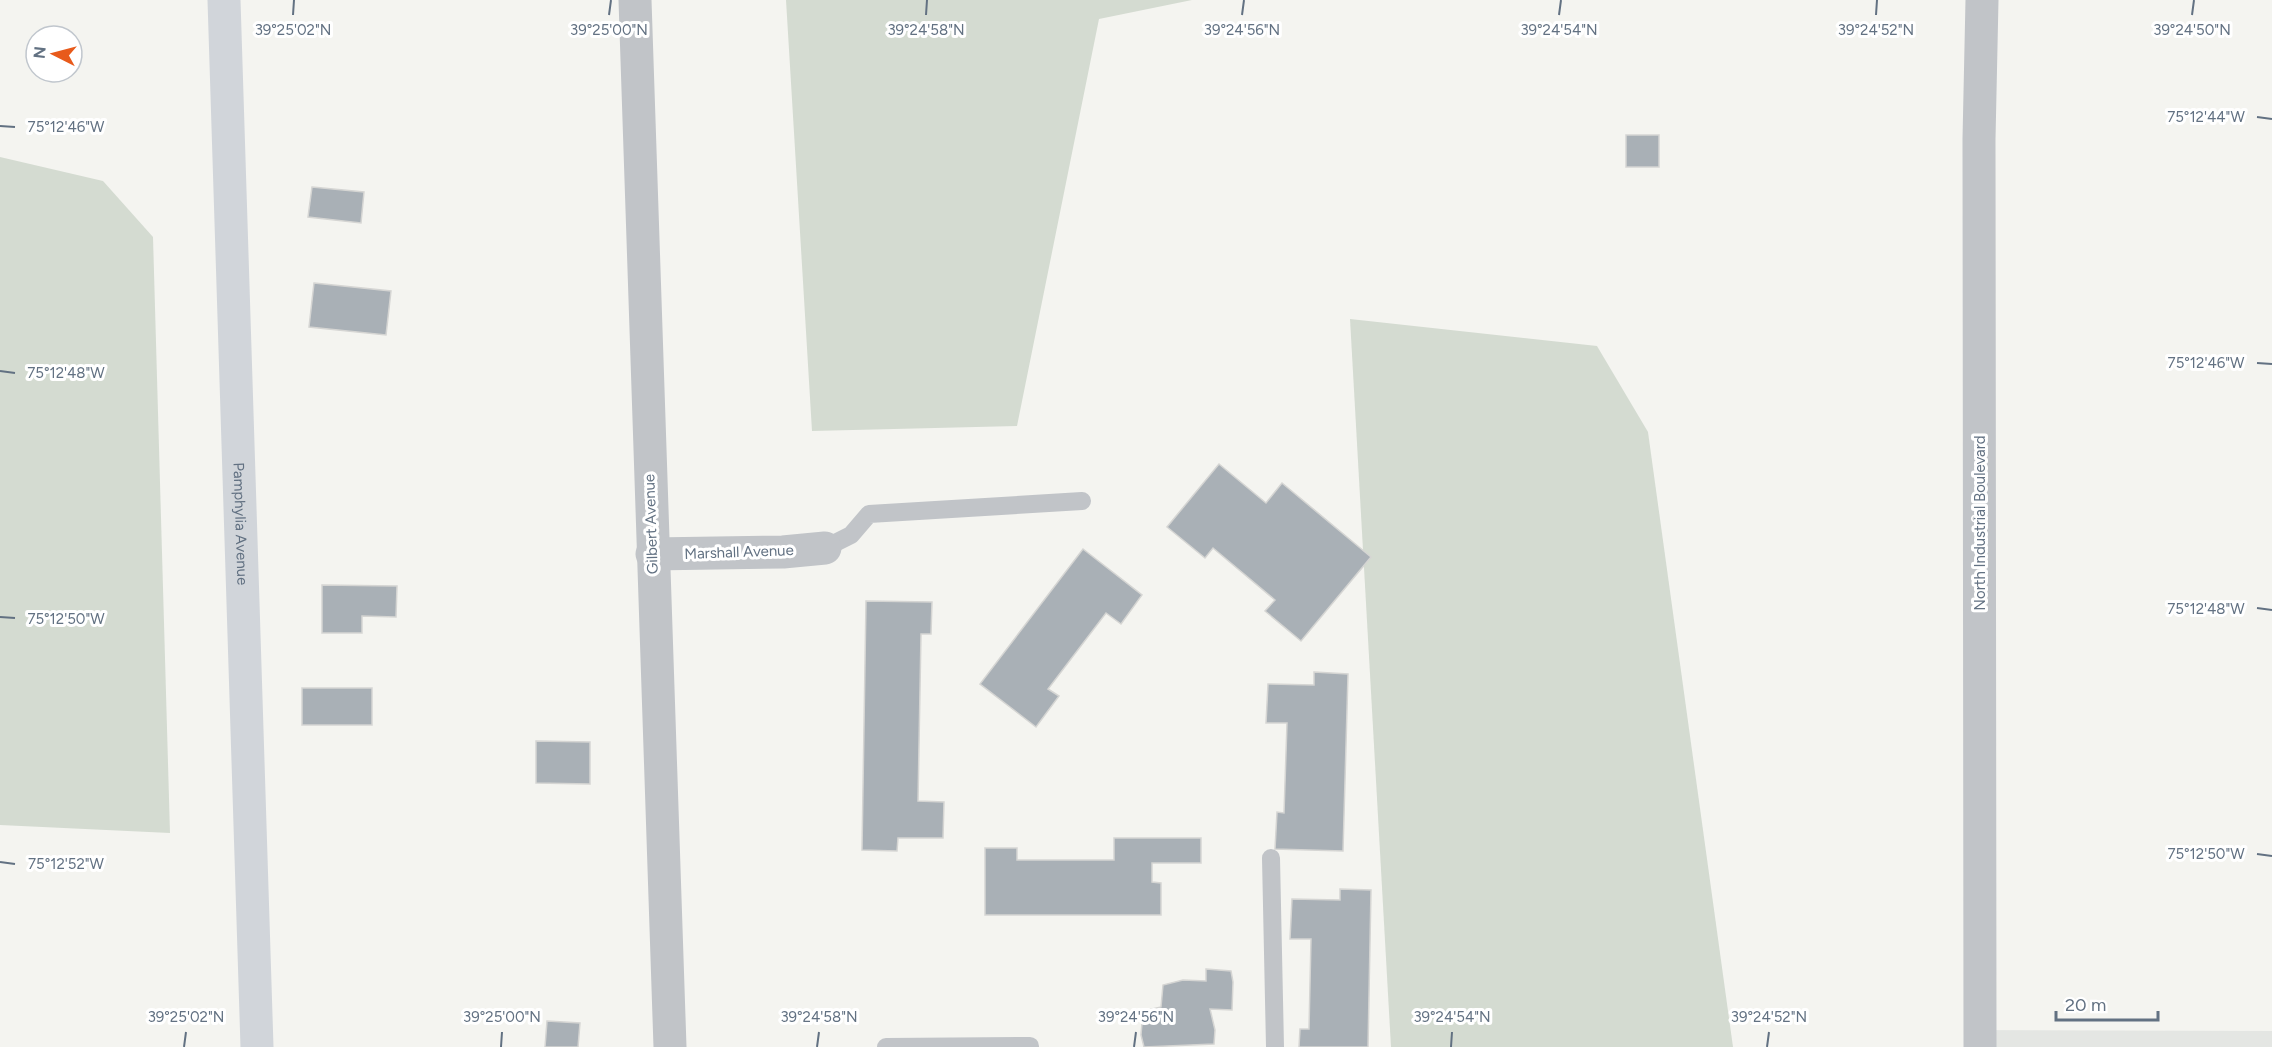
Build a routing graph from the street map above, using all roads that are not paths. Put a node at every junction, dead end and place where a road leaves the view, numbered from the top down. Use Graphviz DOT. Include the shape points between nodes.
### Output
graph roads {
  1 [pos="224,0"];
  2 [pos="635,0"];
  3 [pos="1983,0"];
  4 [pos="1082,501"];
  5 [pos="825,548"];
  6 [pos="652,554"];
  7 [pos="1271,858"];
  8 [pos="1030,1046"];
  9 [pos="257,1047"];
  10 [pos="670,1047"];
  11 [pos="886,1047"];
  12 [pos="1275,1047"];
  13 [pos="1980,1047"];
  1 -- 9 [label="street, Pamphylia Avenue"];
  2 -- 6 [label="street, Gilbert Avenue"];
  3 -- 13 [label="street, North Industrial Boulevard" via="1979,139"];
  4 -- 5 [label="lane" via="869,514 851,535"];
  5 -- 6 [label="street, Marshall Avenue"];
  6 -- 10 [label="street, Gilbert Avenue"];
  7 -- 12 [label="lane"];
  8 -- 11 [label="lane"];
}
